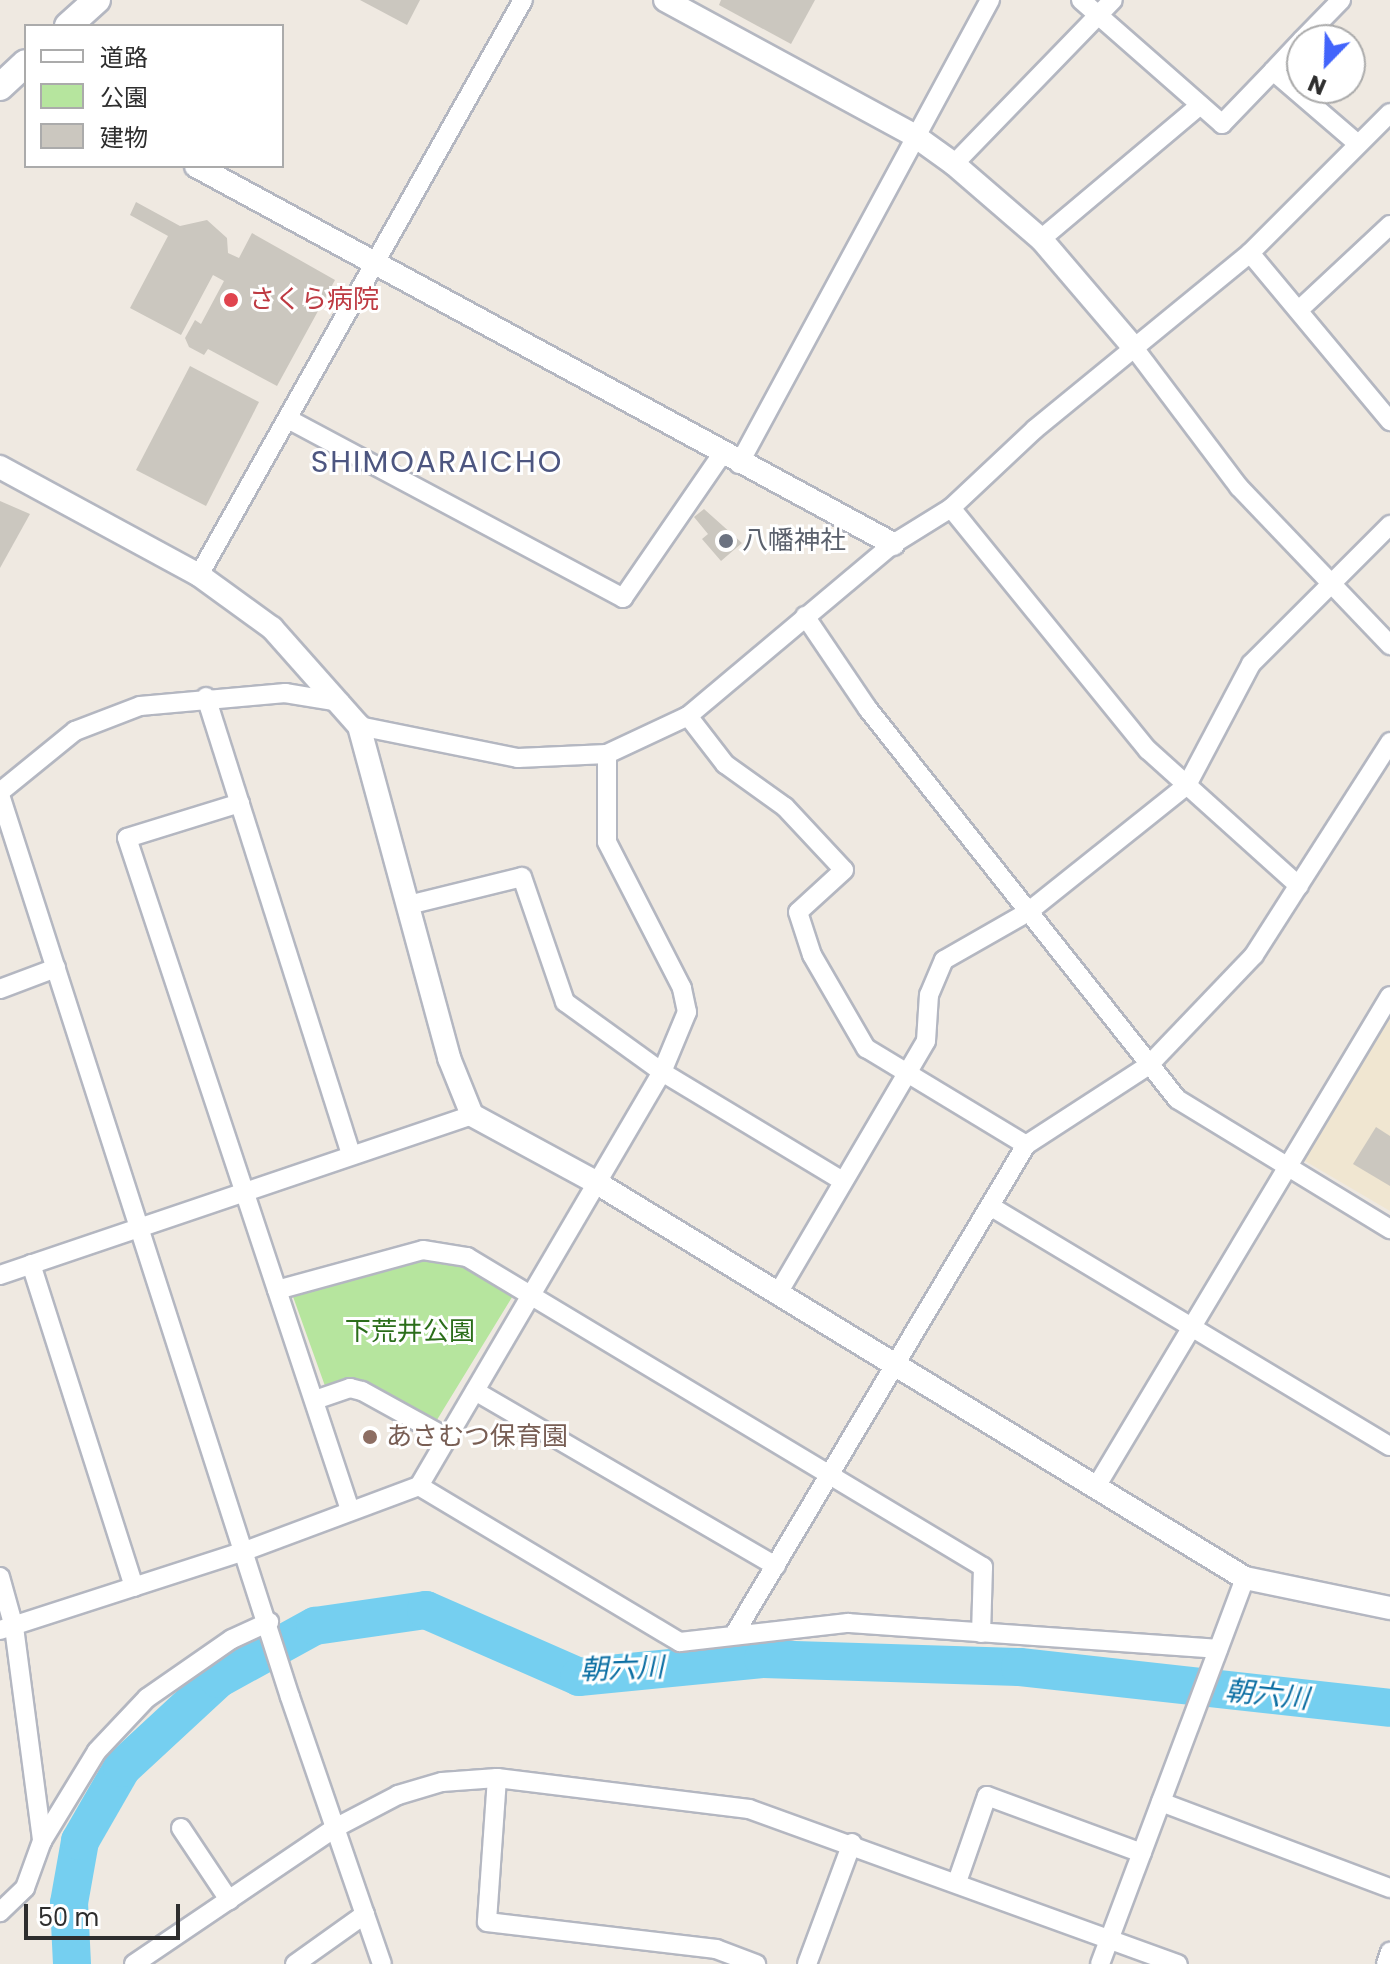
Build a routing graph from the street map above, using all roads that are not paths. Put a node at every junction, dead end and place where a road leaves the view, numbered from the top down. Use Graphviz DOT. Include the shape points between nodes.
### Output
graph roads {
  1 [pos="97,0"];
  2 [pos="523,0"];
  3 [pos="665,0"];
  4 [pos="990,0"];
  5 [pos="1081,0"];
  6 [pos="1113,0"];
  7 [pos="1341,0"];
  8 [pos="1099,16"];
  9 [pos="70,24"];
  10 [pos="1318,24"];
  11 [pos="1286,57"];
  12 [pos="1273,71"];
  13 [pos="1200,105"];
  14 [pos="1390,113"];
  15 [pos="915,136"];
  16 [pos="1358,144"];
  17 [pos="954,164"];
  18 [pos="200,168"];
  19 [pos="1390,225"];
  20 [pos="1041,239"];
  21 [pos="1250,253"];
  22 [pos="375,264"];
  23 [pos="1300,309"];
  24 [pos="1135,349"];
  25 [pos="288,419"];
  26 [pos="1390,421"];
  27 [pos="730,459"];
  28 [pos="0,467"];
  29 [pos="951,508"];
  30 [pos="1390,525"];
  31 [pos="893,544"];
  32 [pos="199,575"];
  33 [pos="1329,581"];
  34 [pos="805,616"];
  35 [pos="1390,645"];
  36 [pos="206,697"];
  37 [pos="340,702"];
  38 [pos="688,716"];
  39 [pos="359,726"];
  40 [pos="1390,742"];
  41 [pos="607,754"];
  42 [pos="1187,785"];
  43 [pos="0,794"];
  44 [pos="240,803"];
  45 [pos="1299,886"];
  46 [pos="408,905"];
  47 [pos="1028,912"];
  48 [pos="56,968"];
  49 [pos="0,989"];
  50 [pos="1390,996"];
  51 [pos="1149,1065"];
  52 [pos="908,1071"];
  53 [pos="662,1072"];
  54 [pos="472,1115"];
  55 [pos="1026,1145"];
  56 [pos="351,1154"];
  57 [pos="1288,1167"];
  58 [pos="843,1181"];
  59 [pos="597,1183"];
  60 [pos="242,1190"];
  61 [pos="990,1206"];
  62 [pos="140,1226"];
  63 [pos="1390,1229"];
  64 [pos="31,1264"];
  65 [pos="0,1275"];
  66 [pos="277,1290"];
  67 [pos="532,1294"];
  68 [pos="777,1295"];
  69 [pos="1191,1328"];
  70 [pos="895,1366"];
  71 [pos="475,1391"];
  72 [pos="315,1400"];
  73 [pos="447,1438"];
  74 [pos="1390,1446"];
  75 [pos="830,1475"];
  76 [pos="419,1486"];
  77 [pos="1096,1487"];
  78 [pos="350,1510"];
  79 [pos="245,1551"];
  80 [pos="776,1566"];
  81 [pos="0,1577"];
  82 [pos="1245,1578"];
  83 [pos="134,1587"];
  84 [pos="1390,1608"];
  85 [pos="7,1628"];
  86 [pos="270,1628"];
  87 [pos="735,1633"];
  88 [pos="981,1633"];
  89 [pos="1217,1653"];
  90 [pos="497,1778"];
  91 [pos="1161,1802"];
  92 [pos="181,1828"];
  93 [pos="335,1828"];
  94 [pos="42,1841"];
  95 [pos="852,1843"];
  96 [pos="1142,1853"];
  97 [pos="957,1882"];
  98 [pos="1390,1888"];
  99 [pos="229,1900"];
  100 [pos="0,1912"];
  101 [pos="365,1914"];
  102 [pos="1110,1939"];
  103 [pos="1390,1952"];
  104 [pos="134,1964"];
  105 [pos="295,1964"];
  106 [pos="382,1964"];
  107 [pos="756,1964"];
  108 [pos="807,1964"];
  109 [pos="1100,1964"];
  110 [pos="1178,1964"];
  111 [pos="1386,1964"];
  1 -- 9 [label="main road"];
  2 -- 22 [label="street"];
  3 -- 15 [label="street"];
  4 -- 15 [label="street"];
  5 -- 8 [label="street"];
  6 -- 8 [label="street"];
  7 -- 10 [label="street"];
  8 -- 13 [label="street"];
  8 -- 17 [label="street"];
  11 -- 12 [label="street"];
  12 -- 13 [label="street" via="1222,124"];
  12 -- 16 [label="street"];
  13 -- 20 [label="street"];
  14 -- 16 [label="street"];
  15 -- 17 [label="street"];
  15 -- 27 [label="street"];
  16 -- 21 [label="street"];
  17 -- 20 [label="street"];
  18 -- 22 [label="street"];
  19 -- 23 [label="street"];
  20 -- 24 [label="street"];
  21 -- 23 [label="street"];
  21 -- 24 [label="street"];
  22 -- 25 [label="street"];
  22 -- 27 [label="street"];
  23 -- 26 [label="street"];
  24 -- 29 [label="street" via="1035,429"];
  24 -- 33 [label="street" via="1239,487"];
  25 -- 27 [label="street" via="623,598"];
  25 -- 32 [label="street"];
  27 -- 31 [label="street"];
  28 -- 32 [label="street"];
  29 -- 31 [label="street"];
  29 -- 42 [label="street" via="1148,750"];
  30 -- 33 [label="street"];
  31 -- 34 [label="street"];
  32 -- 37 [label="street" via="272,628"];
  33 -- 35 [label="street"];
  33 -- 42 [label="street" via="1251,664"];
  34 -- 38 [label="street"];
  34 -- 47 [label="street" via="868,709"];
  36 -- 37 [label="street" via="285,693"];
  36 -- 43 [label="street" via="140,706 75,731"];
  36 -- 44 [label="street"];
  37 -- 39 [label="street"];
  38 -- 41 [label="street"];
  38 -- 52 [label="street" via="725,764 785,807 844,870 798,912 812,955 866,1048"];
  39 -- 41 [label="street" via="518,758"];
  39 -- 46 [label="street"];
  40 -- 45 [label="street"];
  41 -- 53 [label="street" via="607,842 682,988 687,1012"];
  42 -- 45 [label="street"];
  42 -- 47 [label="street"];
  43 -- 48 [label="street"];
  44 -- 56 [label="street"];
  44 -- 60 [label="street" via="127,838"];
  45 -- 51 [label="street" via="1254,955"];
  46 -- 53 [label="street" via="522,877 565,1002"];
  46 -- 54 [label="street" via="449,1058"];
  47 -- 51 [label="street"];
  47 -- 52 [label="street" via="944,960 929,995 926,1041"];
  48 -- 49 [label="street"];
  48 -- 62 [label="street"];
  50 -- 57 [label="street"];
  51 -- 55 [label="street"];
  51 -- 57 [label="street" via="1177,1099"];
  52 -- 55 [label="street"];
  52 -- 58 [label="street"];
  53 -- 58 [label="street"];
  53 -- 59 [label="street"];
  54 -- 56 [label="street"];
  54 -- 59 [label="street"];
  55 -- 61 [label="street"];
  56 -- 60 [label="street"];
  57 -- 63 [label="street"];
  57 -- 69 [label="street"];
  58 -- 68 [label="street"];
  59 -- 67 [label="street"];
  59 -- 68 [label="street"];
  60 -- 62 [label="street"];
  60 -- 66 [label="street"];
  61 -- 69 [label="street"];
  61 -- 70 [label="street"];
  62 -- 64 [label="street"];
  62 -- 79 [label="street"];
  64 -- 65 [label="street"];
  64 -- 83 [label="street"];
  66 -- 67 [label="street" via="423,1250 446,1249"];
  66 -- 72 [label="street"];
  67 -- 71 [label="street"];
  67 -- 75 [label="street"];
  68 -- 70 [label="street"];
  69 -- 74 [label="street"];
  69 -- 77 [label="street"];
  70 -- 75 [label="street"];
  70 -- 77 [label="street"];
  71 -- 73 [label="street"];
  71 -- 80 [label="street"];
  72 -- 73 [label="street" via="350,1388 362,1391"];
  72 -- 78 [label="street"];
  73 -- 76 [label="street"];
  75 -- 80 [label="street"];
  75 -- 88 [label="street" via="983,1567"];
  76 -- 78 [label="street"];
  76 -- 87 [label="street" via="680,1642"];
  77 -- 82 [label="street"];
  78 -- 79 [label="street"];
  79 -- 83 [label="street"];
  79 -- 86 [label="street"];
  80 -- 87 [label="street"];
  81 -- 85 [label="street"];
  82 -- 84 [label="street"];
  82 -- 89 [label="street"];
  83 -- 85 [label="street"];
  85 -- 94 [label="street"];
  86 -- 93 [label="street"];
  86 -- 94 [label="street" via="219,1647 147,1698 97,1751"];
  87 -- 88 [label="street" via="848,1623"];
  88 -- 89 [label="street"];
  89 -- 91 [label="street"];
  90 -- 93 [label="street" via="442,1782 398,1795"];
  90 -- 95 [label="street" via="749,1809"];
  90 -- 107 [label="street" via="487,1922 716,1949"];
  91 -- 96 [label="street"];
  91 -- 98 [label="street"];
  92 -- 99 [label="street"];
  93 -- 99 [label="street"];
  93 -- 101 [label="street"];
  94 -- 100 [label="street" via="25,1888"];
  95 -- 97 [label="street"];
  95 -- 108 [label="street"];
  96 -- 97 [label="street" via="987,1796"];
  96 -- 102 [label="street"];
  97 -- 102 [label="street"];
  99 -- 104 [label="street"];
  101 -- 105 [label="street"];
  101 -- 106 [label="street"];
  102 -- 109 [label="street"];
  102 -- 110 [label="street"];
  103 -- 111 [label="street"];
}
